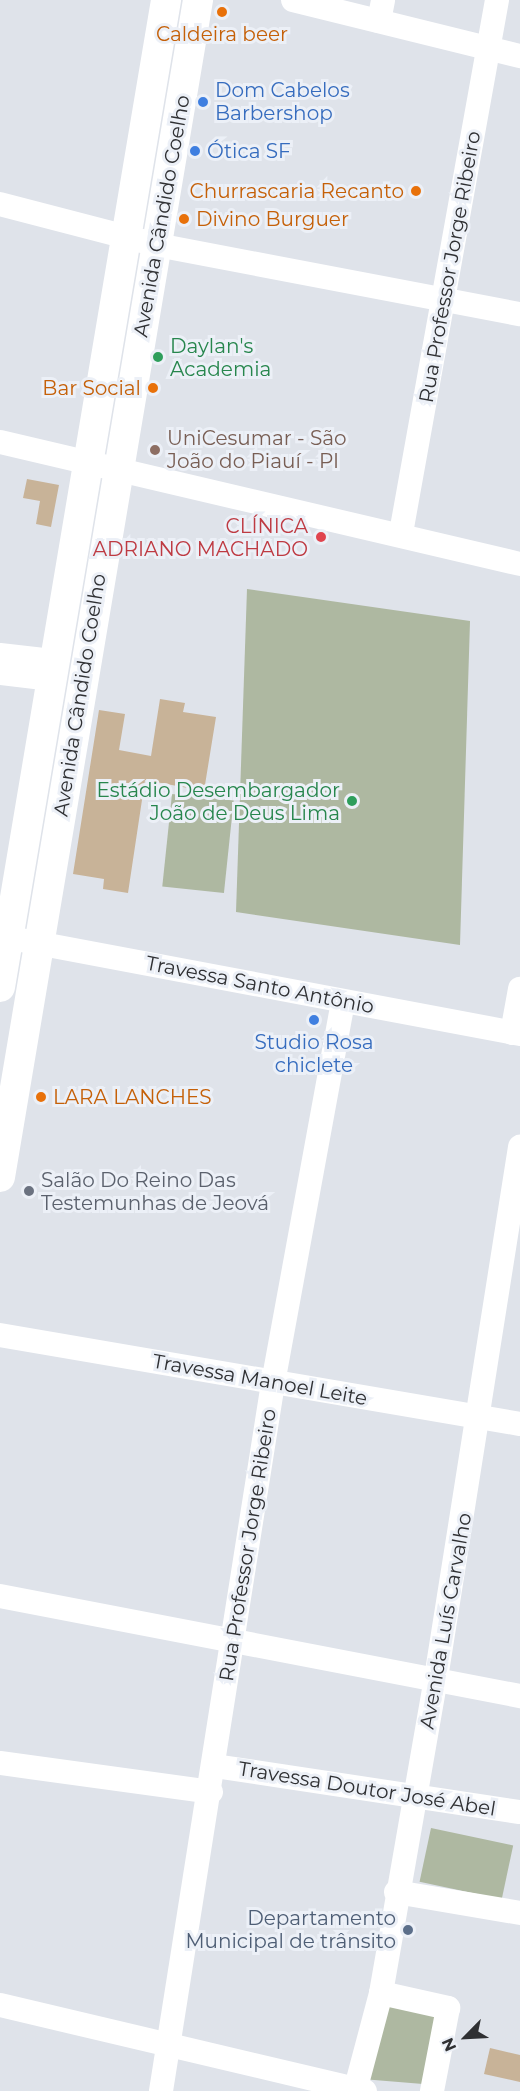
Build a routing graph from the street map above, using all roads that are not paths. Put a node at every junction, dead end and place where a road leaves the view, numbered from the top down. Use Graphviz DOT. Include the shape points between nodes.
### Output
graph roads {
  1 [pos="166,0"];
  2 [pos="198,0"];
  3 [pos="293,0"];
  4 [pos="497,0"];
  5 [pos="381,11"];
  6 [pos="489,48"];
  7 [pos="520,56"];
  8 [pos="0,204"];
  9 [pos="126,237"];
  10 [pos="157,245"];
  11 [pos="446,300"];
  12 [pos="520,315"];
  13 [pos="0,442"];
  14 [pos="87,464"];
  15 [pos="119,471"];
  16 [pos="401,533"];
  17 [pos="520,564"];
  18 [pos="0,654"];
  19 [pos="52,670"];
  20 [pos="0,673"];
  21 [pos="4,937"];
  22 [pos="39,943"];
  23 [pos="0,987"];
  24 [pos="520,989"];
  25 [pos="343,1002"];
  26 [pos="516,1034"];
  27 [pos="519,1160"];
  28 [pos="0,1177"];
  29 [pos="0,1335"];
  30 [pos="273,1383"];
  31 [pos="481,1417"];
  32 [pos="520,1424"];
  33 [pos="0,1596"];
  34 [pos="232,1642"];
  35 [pos="436,1678"];
  36 [pos="520,1696"];
  37 [pos="0,1763"];
  38 [pos="215,1766"];
  39 [pos="211,1792"];
  40 [pos="414,1797"];
  41 [pos="520,1812"];
  42 [pos="396,1892"];
  43 [pos="520,1913"];
  44 [pos="381,1994"];
  45 [pos="0,2005"];
  46 [pos="168,2045"];
  47 [pos="358,2090"];
  48 [pos="161,2091"];
  49 [pos="432,2091"];
  1 -- 9 [label="main road, Avenida Cândido Coelho"];
  2 -- 10 [label="main road, Avenida Cândido Coelho"];
  3 -- 5 [label="street"];
  4 -- 6 [label="street, Rua Professor Jorge Ribeiro"];
  5 -- 6 [label="street"];
  6 -- 7 [label="street"];
  6 -- 11 [label="street, Rua Professor Jorge Ribeiro"];
  8 -- 9 [label="street"];
  9 -- 10 [label="street"];
  9 -- 14 [label="main road, Avenida Cândido Coelho"];
  10 -- 11 [label="street"];
  10 -- 15 [label="main road, Avenida Cândido Coelho"];
  11 -- 12 [label="street"];
  11 -- 16 [label="street, Rua Professor Jorge Ribeiro"];
  13 -- 14 [label="street"];
  14 -- 15 [label="street"];
  14 -- 19 [label="main road, Avenida Cândido Coelho"];
  15 -- 16 [label="street"];
  15 -- 22 [label="main road, Avenida Cândido Coelho"];
  16 -- 17 [label="street"];
  18 -- 19 [label="street"];
  19 -- 20 [label="street"];
  19 -- 21 [label="main road, Avenida Cândido Coelho"];
  21 -- 22 [label="street, Travessa Santo Antônio"];
  21 -- 23 [label="main road, Avenida Cândido Coelho"];
  22 -- 25 [label="street, Travessa Santo Antônio"];
  22 -- 28 [label="main road, Avenida Cândido Coelho"];
  24 -- 26 [label="street"];
  25 -- 26 [label="street, Travessa Santo Antônio"];
  25 -- 30 [label="street, Rua Professor Jorge Ribeiro"];
  27 -- 31 [label="street, Avenida Luís Carvalho"];
  29 -- 30 [label="street, Travessa Manoel Leite"];
  30 -- 31 [label="street, Travessa Manoel Leite"];
  30 -- 34 [label="street, Rua Professor Jorge Ribeiro"];
  31 -- 32 [label="street, Travessa Manoel Leite"];
  31 -- 35 [label="street, Avenida Luís Carvalho"];
  33 -- 34 [label="street"];
  34 -- 35 [label="street"];
  34 -- 38 [label="street, Rua Professor Jorge Ribeiro"];
  35 -- 36 [label="street"];
  35 -- 40 [label="street, Avenida Luís Carvalho"];
  37 -- 39 [label="street, Travessa Doutor José Abel"];
  38 -- 39 [label="street, Rua Professor Jorge Ribeiro"];
  38 -- 40 [label="street, Travessa Doutor José Abel"];
  39 -- 46 [label="street, Rua Professor Jorge Ribeiro"];
  40 -- 41 [label="street, Travessa Doutor José Abel"];
  40 -- 42 [label="street, Avenida Luís Carvalho"];
  42 -- 43 [label="street"];
  42 -- 44 [label="street, Avenida Luís Carvalho"];
  44 -- 47 [label="street, Avenida Luís Carvalho"];
  44 -- 49 [label="street" via="448,2008"];
  45 -- 46 [label="street"];
  46 -- 47 [label="street"];
  46 -- 48 [label="street, Rua Professor Jorge Ribeiro"];
}
